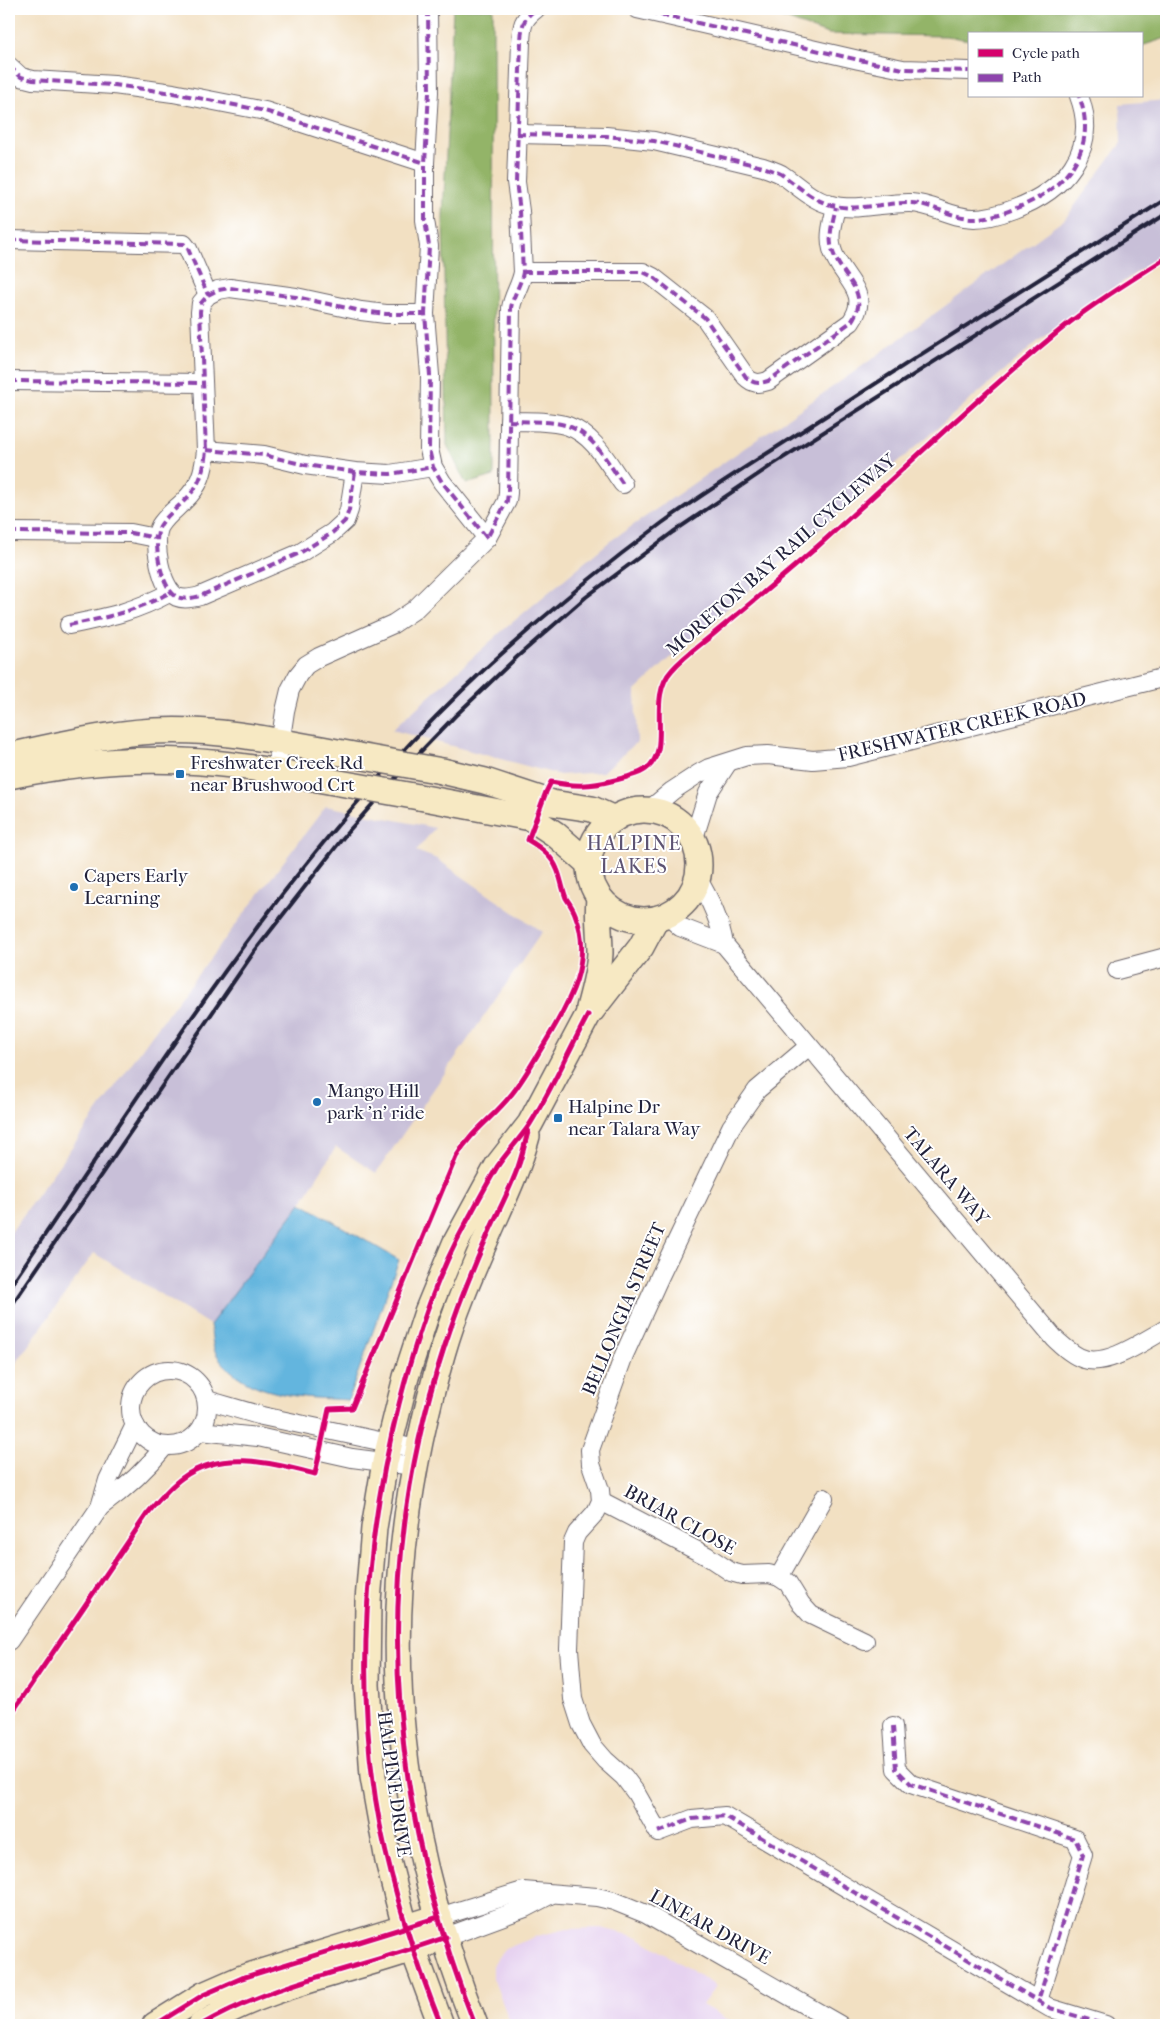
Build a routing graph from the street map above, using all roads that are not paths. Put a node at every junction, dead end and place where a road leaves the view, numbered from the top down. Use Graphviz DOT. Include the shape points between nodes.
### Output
graph roads {
  1 [pos="428,9"];
  2 [pos="536,9"];
  3 [pos="637,9"];
  4 [pos="9,66"];
  5 [pos="968,71"];
  6 [pos="1080,98"];
  7 [pos="517,134"];
  8 [pos="425,162"];
  9 [pos="836,207"];
  10 [pos="9,240"];
  11 [pos="523,272"];
  12 [pos="208,295"];
  13 [pos="425,314"];
  14 [pos="9,380"];
  15 [pos="203,383"];
  16 [pos="509,421"];
  17 [pos="206,450"];
  18 [pos="433,467"];
  19 [pos="355,472"];
  20 [pos="623,484"];
  21 [pos="9,532"];
  22 [pos="156,538"];
  23 [pos="487,538"];
  24 [pos="171,592"];
  25 [pos="68,625"];
  26 [pos="1166,677"];
  27 [pos="280,742"];
  28 [pos="9,756"];
  29 [pos="727,764"];
  30 [pos="276,772"];
  31 [pos="9,776"];
  32 [pos="648,810"];
  33 [pos="614,819"];
  34 [pos="693,841"];
  35 [pos="588,863"];
  36 [pos="698,878"];
  37 [pos="599,898"];
  38 [pos="661,917"];
  39 [pos="724,944"];
  40 [pos="1166,957"];
  41 [pos="1117,970"];
  42 [pos="588,1015"];
  43 [pos="809,1046"];
  44 [pos="530,1124"];
  45 [pos="1166,1329"];
  46 [pos="207,1400"];
  47 [pos="135,1425"];
  48 [pos="200,1432"];
  49 [pos="165,1446"];
  50 [pos="387,1452"];
  51 [pos="416,1458"];
  52 [pos="824,1498"];
  53 [pos="600,1501"];
  54 [pos="100,1507"];
  55 [pos="779,1577"];
  56 [pos="9,1641"];
  57 [pos="865,1641"];
  58 [pos="893,1726"];
  59 [pos="442,1927"];
  60 [pos="409,1938"];
  61 [pos="1038,2001"];
  62 [pos="156,2025"];
  63 [pos="201,2025"];
  64 [pos="441,2025"];
  65 [pos="475,2025"];
  66 [pos="840,2025"];
  67 [pos="1106,2025"];
  1 -- 8 [label="street" via="429,92"];
  2 -- 7 [label="street" via="526,17 522,27"];
  3 -- 5 [label="street" via="885,65"];
  4 -- 8 [label="street" via="21,77 33,80 114,85 265,111"];
  6 -- 9 [label="street" via="1085,126 1076,164 1052,189 1025,205 996,215 973,218 911,203"];
  7 -- 9 [label="street" via="606,136 654,141 763,167"];
  7 -- 11 [label="street" via="516,182"];
  8 -- 13 [label="street" via="425,220 429,246"];
  9 -- 11 [label="street" via="830,232 832,249 857,292 858,312 852,322 762,383 751,382 746,377 705,318 649,274"];
  10 -- 12 [label="street" via="184,244"];
  11 -- 16 [label="street" via="511,308"];
  12 -- 13 [label="street" via="230,288 296,297 361,311"];
  12 -- 15 [label="street" via="201,304 200,312"];
  13 -- 18 [label="street" via="430,375 428,435"];
  14 -- 15 [label="street"];
  15 -- 17 [label="street"];
  16 -- 20 [label="street" via="552,423 577,430 595,445"];
  16 -- 23 [label="street" via="507,502"];
  17 -- 19 [label="street" via="264,455"];
  17 -- 22 [label="street" via="204,470 197,487 165,520"];
  18 -- 19 [label="street" via="390,474"];
  18 -- 23 [label="street"];
  19 -- 24 [label="street" via="345,521 332,533 300,553 200,596 187,599"];
  21 -- 22 [label="street" via="131,533"];
  22 -- 24 [label="street" via="156,554"];
  23 -- 27 [label="street" via="414,610 393,624 306,665 290,690"];
  24 -- 25 [label="street" via="116,616"];
  26 -- 29 [label="street, FRESHWATER CREEK ROAD" via="848,757 813,760 757,755"];
  27 -- 28 [label="main road" via="224,734 157,731 90,738"];
  27 -- 30 [label="street"];
  27 -- 33 [label="main road, bridge" via="485,780 552,803 592,809"];
  29 -- 32 [label="street, FRESHWATER CREEK ROAD" via="698,774"];
  29 -- 34 [label="street" via="708,793"];
  30 -- 31 [label="main road" via="215,763 146,760 64,766"];
  30 -- 35 [label="main road, bridge" via="532,818"];
  32 -- 33 [label="main road" via="630,812"];
  32 -- 34 [label="main road" via="667,815 682,826"];
  33 -- 35 [label="main road" via="592,846"];
  34 -- 36 [label="main road" via="698,853"];
  35 -- 37 [label="main road" via="591,881"];
  36 -- 38 [label="main road" via="681,906"];
  36 -- 39 [label="street, TALARA WAY" via="711,901"];
  37 -- 38 [label="main road" via="610,910 624,917 640,920"];
  37 -- 42 [label="main road, HALPINE DRIVE" via="600,954"];
  38 -- 39 [label="street, TALARA WAY"];
  38 -- 42 [label="main road, HALPINE DRIVE"];
  39 -- 43 [label="street, TALARA WAY"];
  40 -- 41 [label="street"];
  42 -- 44 [label="main road, HALPINE DRIVE"];
  43 -- 45 [label="street, TALARA WAY" via="1055,1339 1069,1351 1084,1359 1100,1361"];
  43 -- 53 [label="street, BELLONGIA STREET" via="757,1090 730,1127 641,1316 590,1450"];
  44 -- 50 [label="main road, HALPINE DRIVE" via="498,1165 455,1244 427,1312"];
  44 -- 51 [label="main road, HALPINE DRIVE" via="518,1166 443,1349"];
  46 -- 47 [label="street" via="196,1381 187,1375 175,1371 152,1374 142,1382 133,1397"];
  46 -- 48 [label="street" via="208,1411"];
  46 -- 50 [label="street"];
  47 -- 49 [label="street" via="142,1436"];
  47 -- 54 [label="street" via="108,1480"];
  48 -- 49 [label="street" via="178,1445"];
  48 -- 50 [label="street" via="258,1437 320,1452"];
  49 -- 54 [label="street" via="150,1465"];
  50 -- 51 [label="street"];
  50 -- 60 [label="main road, HALPINE DRIVE" via="370,1572 367,1685 380,1822"];
  51 -- 59 [label="main road, HALPINE DRIVE" via="400,1563 398,1690 410,1796 421,1855"];
  52 -- 55 [label="street"];
  53 -- 55 [label="street, BRIAR CLOSE" via="707,1556 730,1572 742,1576"];
  53 -- 61 [label="street" via="596,1512 573,1542 569,1650 573,1699 592,1745 636,1792 658,1832 692,1819 725,1816"];
  54 -- 56 [label="street"];
  55 -- 57 [label="street" via="788,1583 811,1615"];
  58 -- 61 [label="street" via="896,1769 911,1784 1075,1839 1083,1855"];
  59 -- 60 [label="main road"];
  59 -- 65 [label="main road, HALPINE DRIVE"];
  59 -- 66 [label="street, LINEAR DRIVE" via="525,1908 550,1895 597,1897 638,1911"];
  60 -- 62 [label="main road" via="234,1981 203,1995"];
  60 -- 63 [label="main road" via="240,2004"];
  60 -- 64 [label="main road, HALPINE DRIVE"];
  61 -- 67 [label="street" via="1050,2008"];
}
